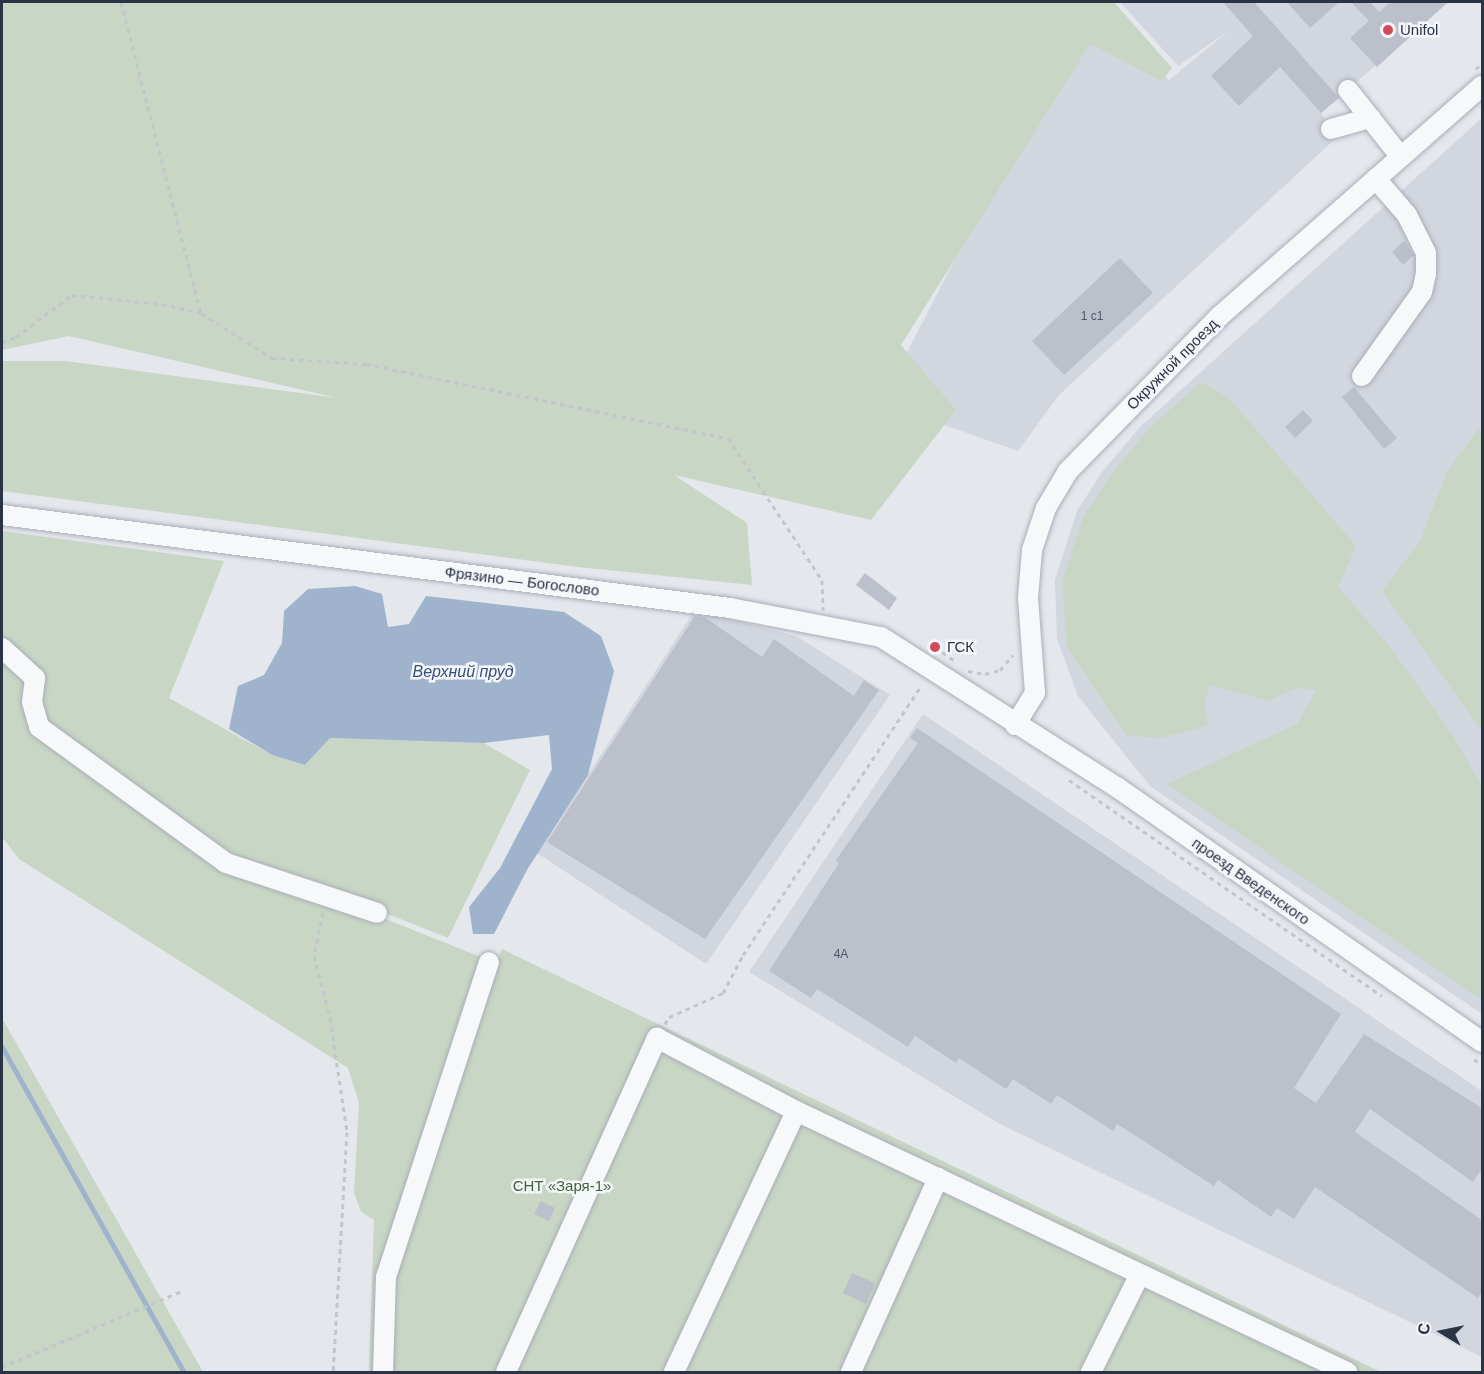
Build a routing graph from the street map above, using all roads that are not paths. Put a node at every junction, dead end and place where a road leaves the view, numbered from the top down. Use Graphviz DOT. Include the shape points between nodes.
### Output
graph roads {
  1 [pos="1482,86"];
  2 [pos="1348,90"];
  3 [pos="1370,118"];
  4 [pos="1331,129"];
  5 [pos="1401,157"];
  6 [pos="1376,179"];
  7 [pos="1362,376"];
  8 [pos="2,515"];
  9 [pos="2,648"];
  10 [pos="1015,725"];
  11 [pos="377,913"];
  12 [pos="489,962"];
  13 [pos="1482,1042"];
  14 [pos="795,1111"];
  15 [pos="938,1178"];
  16 [pos="1139,1276"];
  17 [pos="383,1372"];
  18 [pos="506,1372"];
  19 [pos="674,1372"];
  20 [pos="852,1372"];
  21 [pos="1091,1372"];
  22 [pos="1343,1372"];
  1 -- 5 [label="street, Окружной проезд"];
  2 -- 3 [label="street"];
  3 -- 4 [label="street"];
  3 -- 5 [label="street"];
  5 -- 6 [label="street, Окружной проезд"];
  6 -- 7 [label="street" via="1407,215 1426,254 1426,273 1422,292"];
  6 -- 10 [label="street, Окружной проезд" via="1220,316 1068,471 1046,508 1032,550 1028,598 1035,693"];
  8 -- 10 [label="street, Фрязино — Богослово" via="823,623 881,637"];
  9 -- 11 [label="street" via="35,678 32,702 39,727 226,863"];
  10 -- 13 [label="street, проезд Введенского" via="1118,788"];
  12 -- 17 [label="street" via="386,1277"];
  14 -- 15 [label="street"];
  14 -- 18 [label="street" via="657,1038"];
  14 -- 19 [label="street"];
  15 -- 16 [label="street"];
  15 -- 20 [label="street"];
  16 -- 21 [label="street"];
  16 -- 22 [label="street"];
}
